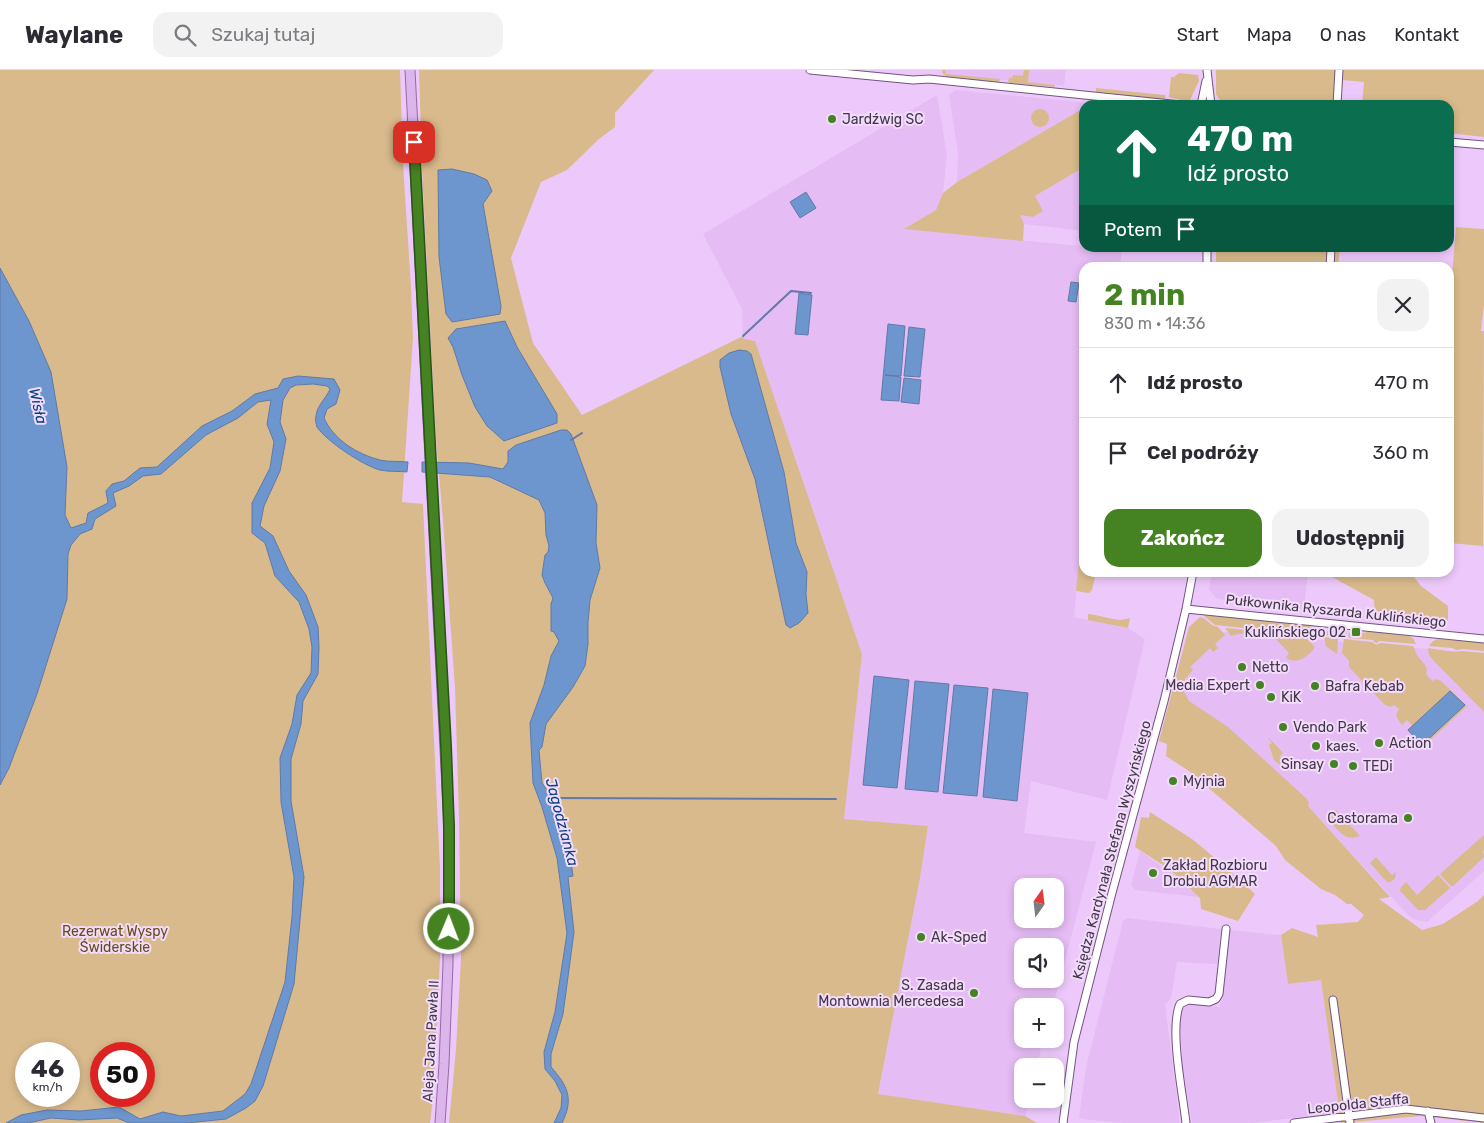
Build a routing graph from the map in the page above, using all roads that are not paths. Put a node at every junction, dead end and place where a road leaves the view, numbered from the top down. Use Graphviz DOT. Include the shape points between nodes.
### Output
graph roads {
  1 [pos="410,70"];
  2 [pos="810,70"];
  3 [pos="1339,70"];
  4 [pos="1207,73"];
  5 [pos="1131,100"];
  6 [pos="1202,100"];
  7 [pos="1210,100"];
  8 [pos="1337,100"];
  9 [pos="1454,142"];
  10 [pos="1484,145"];
  11 [pos="1192,577"];
  12 [pos="1186,609"];
  13 [pos="1484,639"];
  14 [pos="1226,929"];
  15 [pos="1332,1000"];
  16 [pos="1428,1111"];
  17 [pos="1484,1118"];
  18 [pos="1349,1120"];
  19 [pos="440,1123"];
  20 [pos="1063,1123"];
  21 [pos="1186,1123"];
  22 [pos="1294,1123"];
  23 [pos="1431,1123"];
  1 -- 19 [label="main road, Aleja Jana Pawła II" via="449,827 448,972"];
  2 -- 5 [label="street"];
  3 -- 8 [label="street"];
  4 -- 6 [label="street"];
  4 -- 7 [label="street"];
  9 -- 10 [label="street"];
  11 -- 12 [label="street, Księdza Kardynała Stefana Wyszyńskiego"];
  12 -- 13 [label="street, Pułkownika Ryszarda Kuklińskiego"];
  12 -- 20 [label="street, Księdza Kardynała Stefana Wyszyńskiego" via="1074,1042"];
  14 -- 21 [label="street" via="1216,999 1209,1002 1188,1000 1180,1004 1176,1012"];
  15 -- 18 [label="street"];
  16 -- 17 [label="street, Leopolda Staffa"];
  16 -- 18 [label="street, Leopolda Staffa" via="1406,1109"];
  16 -- 23 [label="street"];
  18 -- 22 [label="street, Leopolda Staffa"];
}
